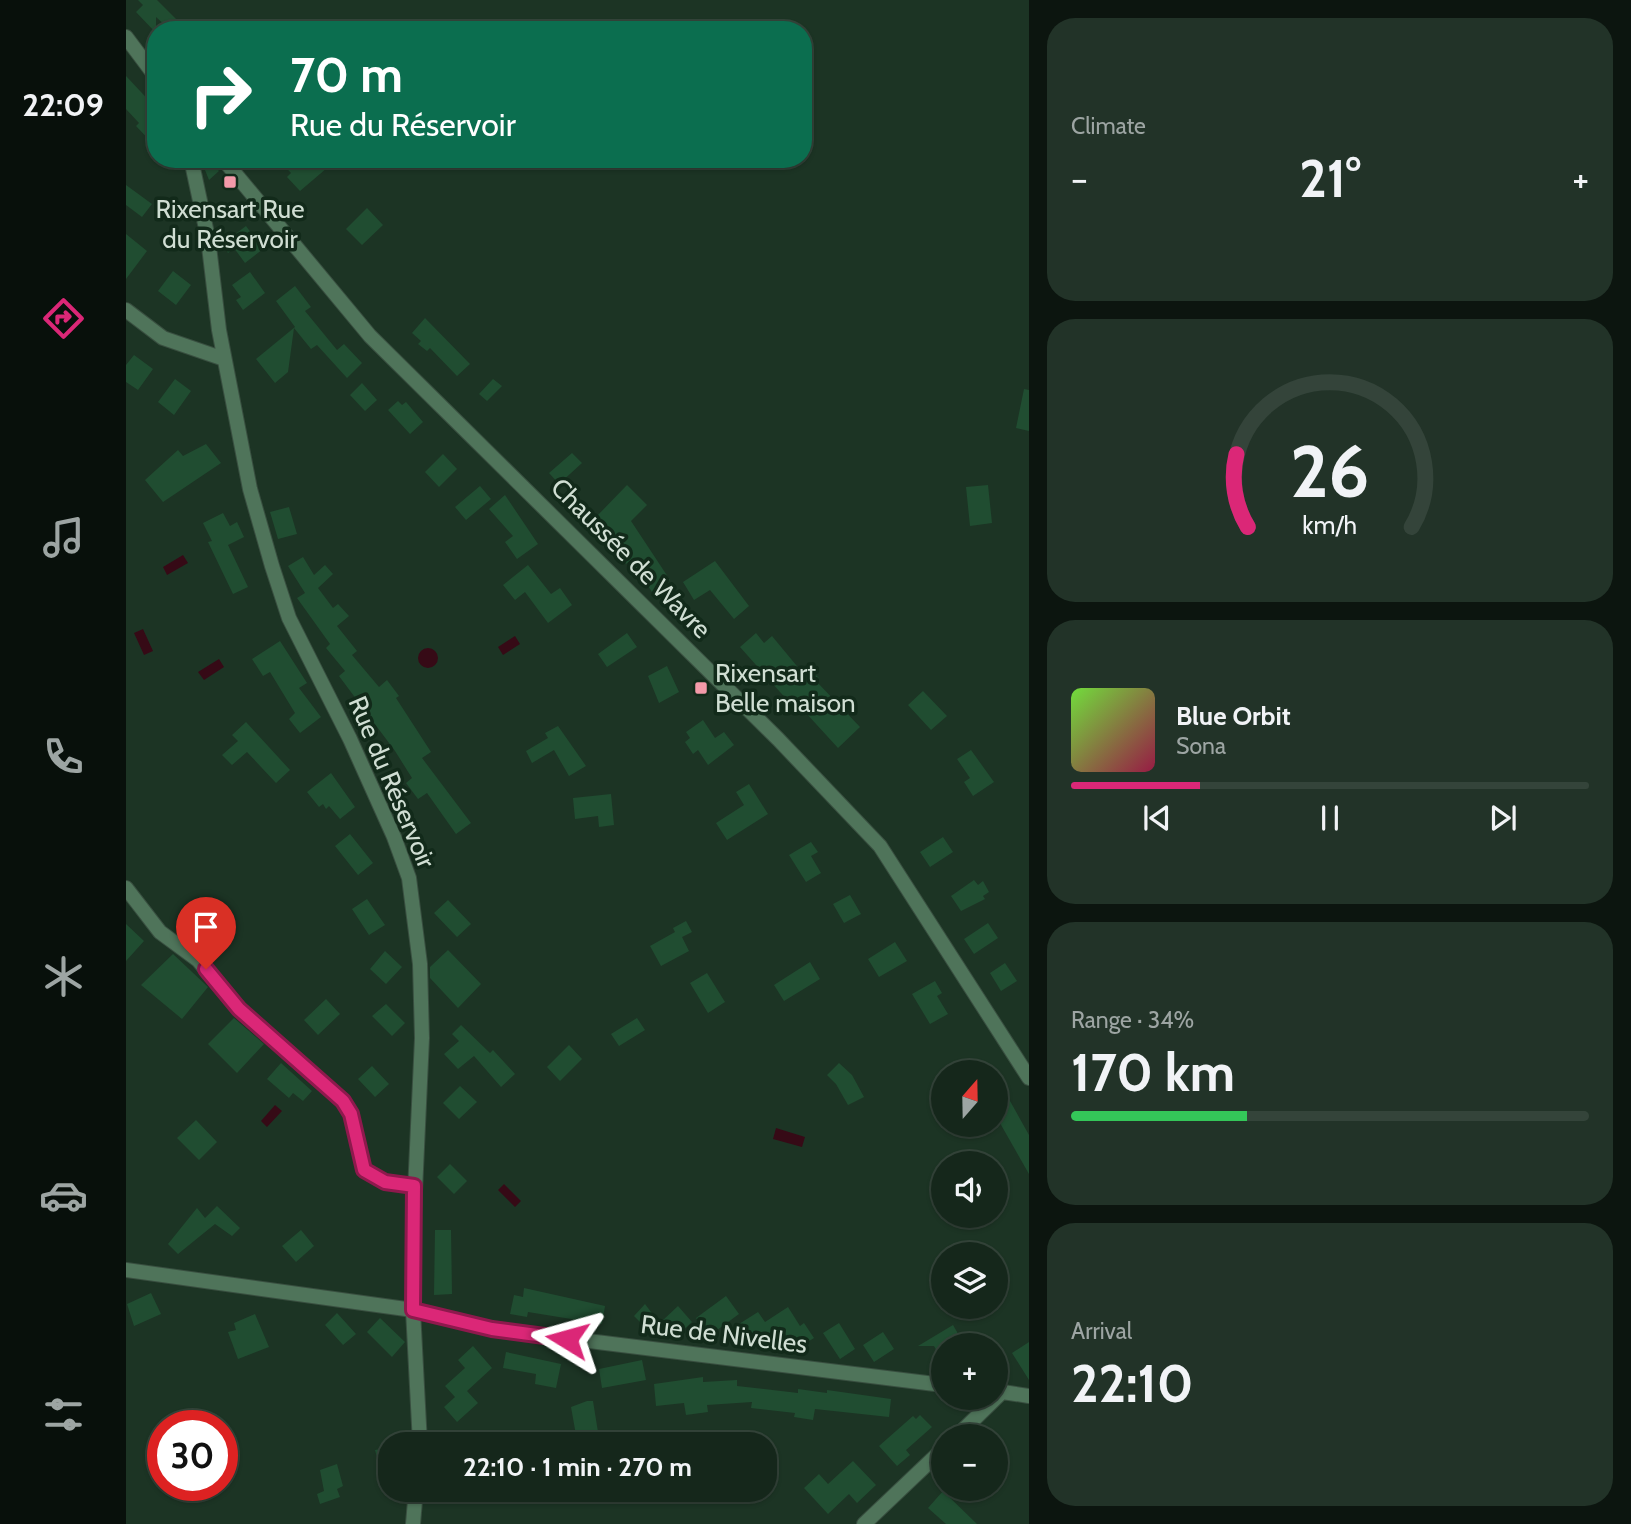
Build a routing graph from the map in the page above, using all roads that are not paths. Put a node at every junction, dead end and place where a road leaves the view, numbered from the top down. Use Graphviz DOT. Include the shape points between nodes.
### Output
graph roads {
  1 [pos="126,37"];
  2 [pos="147,65"];
  3 [pos="193,168"];
  4 [pos="230,168"];
  5 [pos="126,310"];
  6 [pos="224,359"];
  7 [pos="126,888"];
  8 [pos="1029,1078"];
  9 [pos="414,1186"];
  10 [pos="126,1270"];
  11 [pos="413,1310"];
  12 [pos="931,1384"];
  13 [pos="1008,1393"];
  14 [pos="1029,1396"];
  15 [pos="982,1410"];
  16 [pos="968,1424"];
  17 [pos="419,1432"];
  18 [pos="931,1460"];
  19 [pos="415,1502"];
  20 [pos="413,1524"];
  21 [pos="864,1524"];
  1 -- 2 [label="street"];
  3 -- 6 [label="street, Rue du Réservoir" via="208,238"];
  4 -- 8 [label="street, Chaussée de Wavre" via="370,336 745,706 880,846"];
  5 -- 6 [label="street" via="163,338"];
  6 -- 9 [label="street, Rue du Réservoir" via="250,489 289,618 350,739 409,878 420,964 422,1038"];
  7 -- 9 [label="street" via="160,932 198,960 239,1009 343,1101 351,1114 364,1170 385,1182"];
  9 -- 11 [label="street, Rue du Réservoir"];
  10 -- 11 [label="street, Rue de Nivelles"];
  11 -- 12 [label="street, Rue de Nivelles" via="492,1329"];
  11 -- 17 [label="street, Rue du Réservoir"];
  13 -- 14 [label="street"];
  15 -- 16 [label="street"];
  18 -- 21 [label="street"];
  19 -- 20 [label="street"];
}
